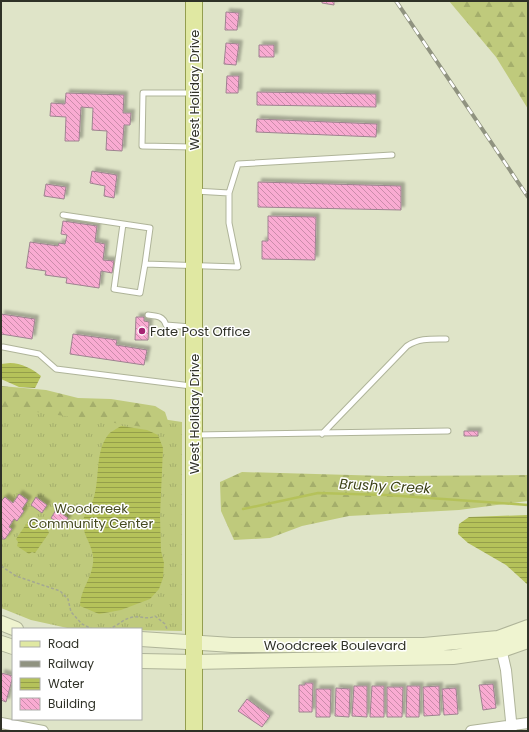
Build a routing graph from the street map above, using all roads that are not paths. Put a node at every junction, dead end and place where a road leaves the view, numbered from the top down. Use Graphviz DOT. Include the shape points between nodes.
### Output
graph roads {
  1 [pos="194,1"];
  2 [pos="194,93"];
  3 [pos="194,147"];
  4 [pos="392,155"];
  5 [pos="194,191"];
  6 [pos="229,193"];
  7 [pos="62,215"];
  8 [pos="123,224"];
  9 [pos="145,264"];
  10 [pos="194,266"];
  11 [pos="148,315"];
  12 [pos="194,328"];
  13 [pos="446,339"];
  14 [pos="2,347"];
  15 [pos="194,387"];
  16 [pos="448,431"];
  17 [pos="322,434"];
  18 [pos="194,435"];
  19 [pos="1,623"];
  20 [pos="528,627"];
  21 [pos="14,628"];
  22 [pos="142,639"];
  23 [pos="528,641"];
  24 [pos="1,644"];
  25 [pos="194,644"];
  26 [pos="500,644"];
  27 [pos="12,647"];
  28 [pos="142,661"];
  29 [pos="194,662"];
  30 [pos="1,722"];
  31 [pos="528,723"];
  32 [pos="512,728"];
  33 [pos="38,731"];
  34 [pos="194,731"];
  35 [pos="471,731"];
  1 -- 2 [label="main road, West Holiday Drive"];
  2 -- 3 [label="main road, West Holiday Drive"];
  2 -- 3 [label="lane" via="143,93 142,146"];
  3 -- 5 [label="main road, West Holiday Drive"];
  4 -- 6 [label="lane" via="238,164"];
  5 -- 6 [label="lane"];
  5 -- 10 [label="main road, West Holiday Drive"];
  6 -- 10 [label="lane" via="229,223 238,268"];
  7 -- 8 [label="lane"];
  8 -- 9 [label="lane" via="150,228"];
  8 -- 9 [label="lane" via="114,289 140,292"];
  9 -- 10 [label="lane"];
  10 -- 12 [label="main road, West Holiday Drive"];
  11 -- 12 [label="lane" via="161,317 166,325"];
  12 -- 15 [label="main road, West Holiday Drive"];
  13 -- 17 [label="lane" via="422,339 407,346"];
  14 -- 15 [label="lane" via="39,354 56,369"];
  15 -- 18 [label="main road, West Holiday Drive"];
  16 -- 17 [label="lane"];
  17 -- 18 [label="lane"];
  18 -- 25 [label="main road, West Holiday Drive"];
  19 -- 21 [label="street"];
  20 -- 26 [label="street, Woodcreek Boulevard"];
  22 -- 25 [label="street, Woodcreek Boulevard"];
  23 -- 26 [label="street, Woodcreek Boulevard"];
  24 -- 27 [label="street"];
  25 -- 26 [label="street, Woodcreek Boulevard"];
  25 -- 29 [label="main road, West Holiday Drive"];
  26 -- 29 [label="street, Woodcreek Boulevard" via="453,657"];
  26 -- 32 [label="street" via="506,670"];
  28 -- 29 [label="street, Woodcreek Boulevard"];
  29 -- 34 [label="main road, West Holiday Drive"];
  30 -- 33 [label="street"];
  31 -- 32 [label="street"];
  32 -- 35 [label="street"];
}
